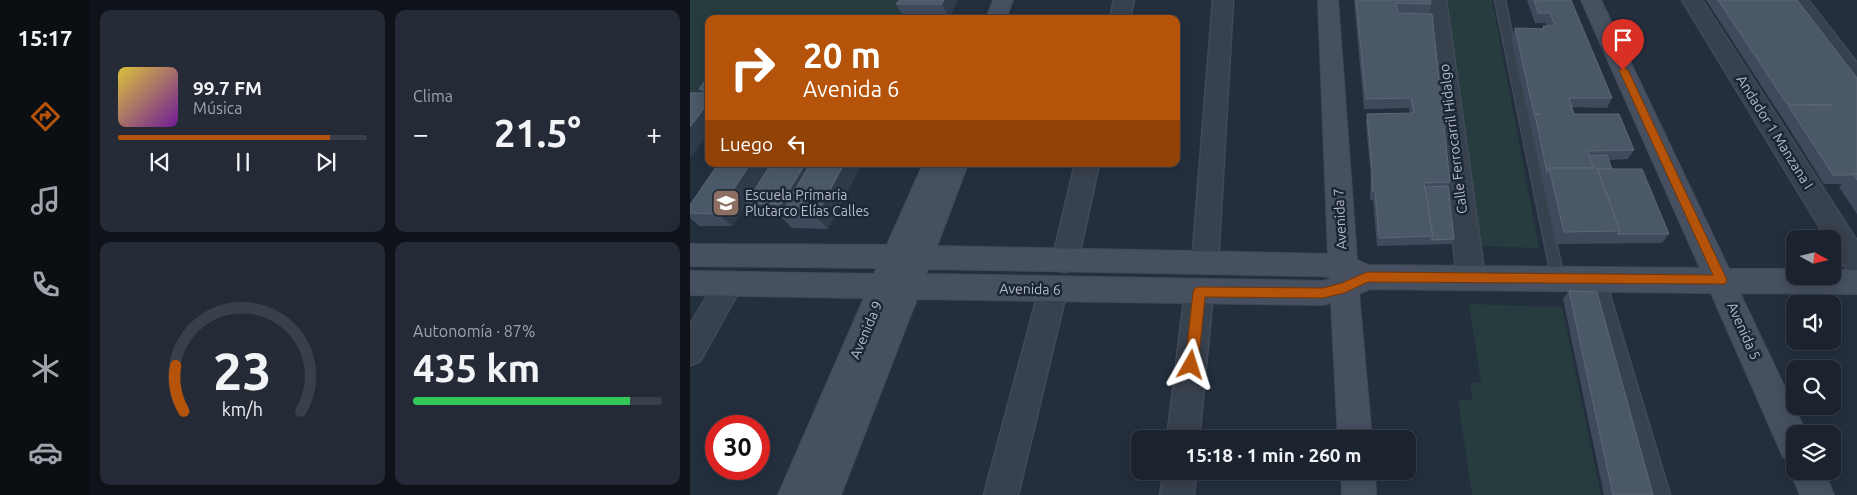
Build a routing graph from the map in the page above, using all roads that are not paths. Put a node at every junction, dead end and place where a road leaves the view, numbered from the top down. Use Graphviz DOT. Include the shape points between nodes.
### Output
graph roads {
  1 [pos="1003,0"];
  2 [pos="1021,0"];
  3 [pos="1124,0"];
  4 [pos="1222,0"];
  5 [pos="1328,0"];
  6 [pos="1436,0"];
  7 [pos="1500,0"];
  8 [pos="1591,0"];
  9 [pos="1692,0"];
  10 [pos="1798,0"];
  11 [pos="997,15"];
  12 [pos="1015,15"];
  13 [pos="1121,15"];
  14 [pos="1857,78"];
  15 [pos="934,167"];
  16 [pos="954,167"];
  17 [pos="1086,167"];
  18 [pos="690,255"];
  19 [pos="908,257"];
  20 [pos="1065,261"];
  21 [pos="1205,263"];
  22 [pos="1857,264"];
  23 [pos="1352,277"];
  24 [pos="1470,278"];
  25 [pos="1558,279"];
  26 [pos="1599,279"];
  27 [pos="1721,280"];
  28 [pos="1857,282"];
  29 [pos="690,283"];
  30 [pos="729,284"];
  31 [pos="896,286"];
  32 [pos="1053,290"];
  33 [pos="1199,292"];
  34 [pos="690,352"];
  35 [pos="1786,425"];
  36 [pos="1184,430"];
  37 [pos="1355,430"];
  38 [pos="1179,480"];
  39 [pos="1358,480"];
  40 [pos="1811,480"];
  41 [pos="795,495"];
  42 [pos="824,495"];
  43 [pos="1001,495"];
  44 [pos="1177,495"];
  45 [pos="1359,495"];
  46 [pos="1662,495"];
  47 [pos="1817,495"];
  1 -- 11 [label="street"];
  2 -- 12 [label="street"];
  3 -- 13 [label="street"];
  4 -- 21 [label="street"];
  5 -- 23 [label="street, Avenida 7"];
  6 -- 24 [label="street, Calle Ferrocarril Hidalgo"];
  7 -- 25 [label="lane"];
  8 -- 27 [label="street, Avenida 5"];
  9 -- 22 [label="street, Andador 1 Manzana I"];
  10 -- 14 [label="street"];
  15 -- 19 [label="street, Avenida 9"];
  16 -- 19 [label="street, Avenida 9"];
  17 -- 20 [label="street"];
  18 -- 19 [label="street, Avenida 6"];
  19 -- 20 [label="street, Avenida 6"];
  19 -- 31 [label="street, Avenida 9"];
  20 -- 21 [label="street, Avenida 6"];
  21 -- 23 [label="street, Avenida 6" via="1317,264"];
  23 -- 24 [label="street, Avenida 6"];
  23 -- 33 [label="street, Avenida 6" via="1323,293"];
  23 -- 37 [label="street, Avenida 7"];
  24 -- 25 [label="street, Avenida 6"];
  25 -- 26 [label="street, Avenida 6"];
  26 -- 27 [label="street, Avenida 6"];
  26 -- 46 [label="lane"];
  27 -- 28 [label="street, Avenida 6"];
  27 -- 35 [label="street, Avenida 5"];
  29 -- 30 [label="street, Avenida 6"];
  30 -- 31 [label="street, Avenida 6"];
  30 -- 34 [label="street"];
  31 -- 32 [label="street, Avenida 6"];
  31 -- 41 [label="street, Avenida 9"];
  31 -- 42 [label="street, Avenida 9"];
  32 -- 33 [label="street, Avenida 6"];
  32 -- 43 [label="street"];
  33 -- 36 [label="street"];
  38 -- 44 [label="street"];
  39 -- 45 [label="street"];
  40 -- 47 [label="street"];
}
